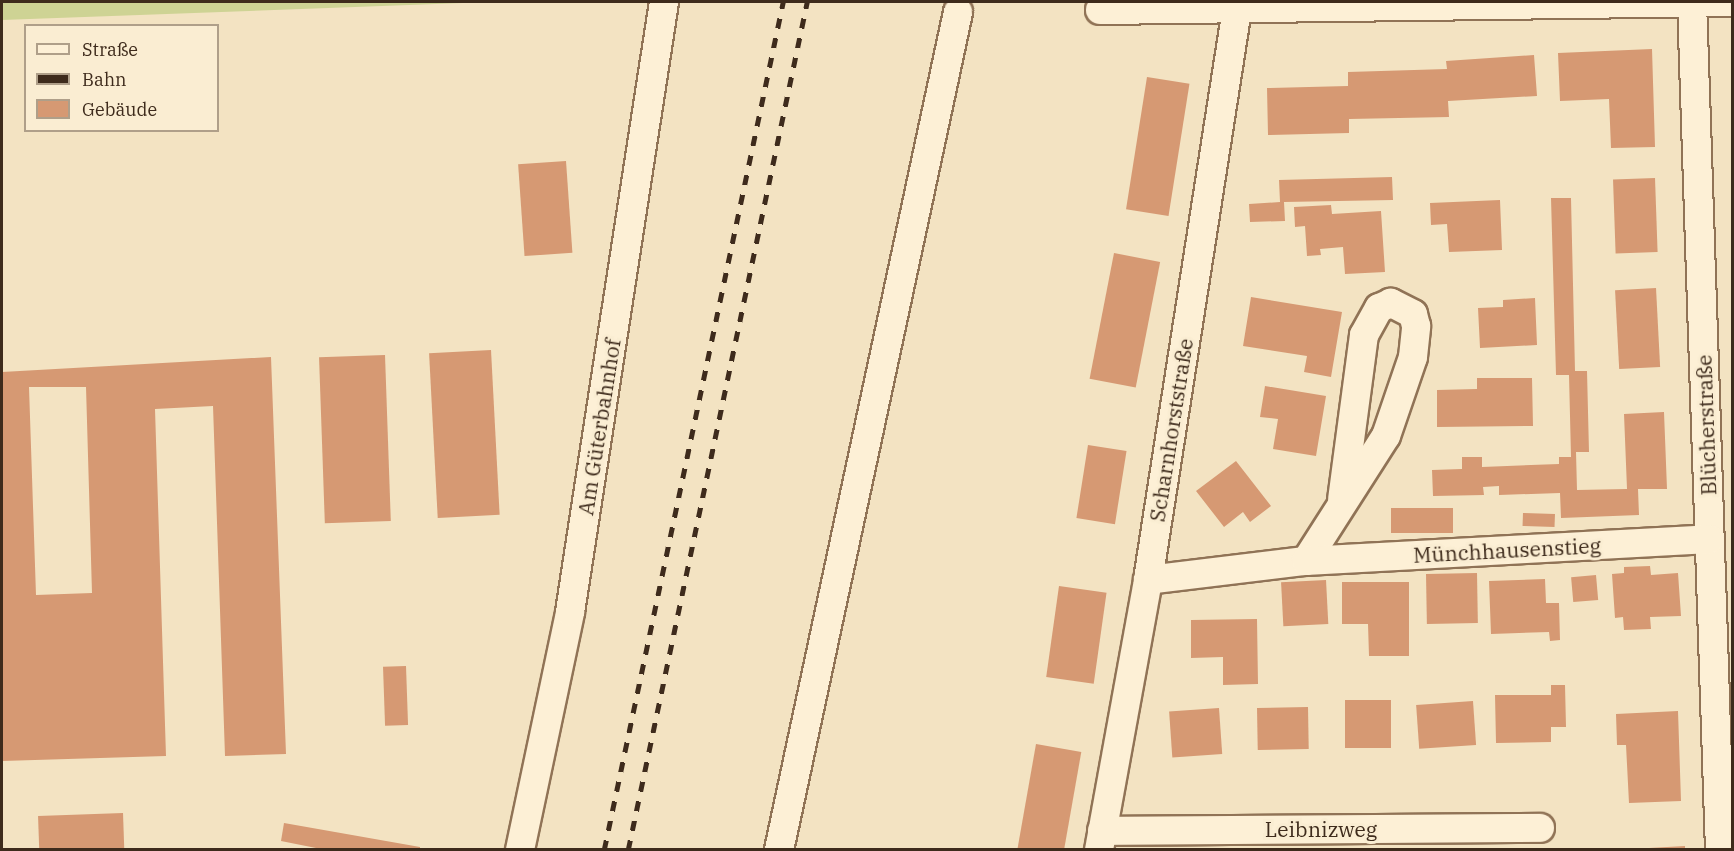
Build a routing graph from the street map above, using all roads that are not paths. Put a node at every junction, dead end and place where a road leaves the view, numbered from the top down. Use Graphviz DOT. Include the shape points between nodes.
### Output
graph roads {
  1 [pos="664,2"];
  2 [pos="1692,2"];
  3 [pos="1732,2"];
  4 [pos="1347,4"];
  5 [pos="1156,5"];
  6 [pos="1237,9"];
  7 [pos="1100,10"];
  8 [pos="958,12"];
  9 [pos="1721,482"];
  10 [pos="1342,499"];
  11 [pos="1709,539"];
  12 [pos="1306,561"];
  13 [pos="1148,580"];
  14 [pos="1540,828"];
  15 [pos="1101,840"];
  16 [pos="520,849"];
  17 [pos="779,849"];
  18 [pos="1720,849"];
  1 -- 16 [label="street, Am Güterbahnhof" via="570,612"];
  2 -- 3 [label="street"];
  2 -- 4 [label="street"];
  2 -- 9 [label="street, Blücherstraße"];
  4 -- 6 [label="street"];
  5 -- 6 [label="street"];
  5 -- 7 [label="street"];
  6 -- 13 [label="street, Scharnhorststraße"];
  8 -- 17 [label="street"];
  9 -- 11 [label="street, Blücherstraße"];
  10 -- 10 [label="street" via="1386,436 1413,357 1413,314 1391,303 1379,308 1364,335"];
  10 -- 12 [label="street"];
  11 -- 12 [label="street, Münchhausenstieg"];
  11 -- 18 [label="street, Blücherstraße"];
  12 -- 13 [label="street, Münchhausenstieg"];
  13 -- 15 [label="street, Scharnhorststraße"];
  14 -- 15 [label="street, Leibnizweg"];
}
